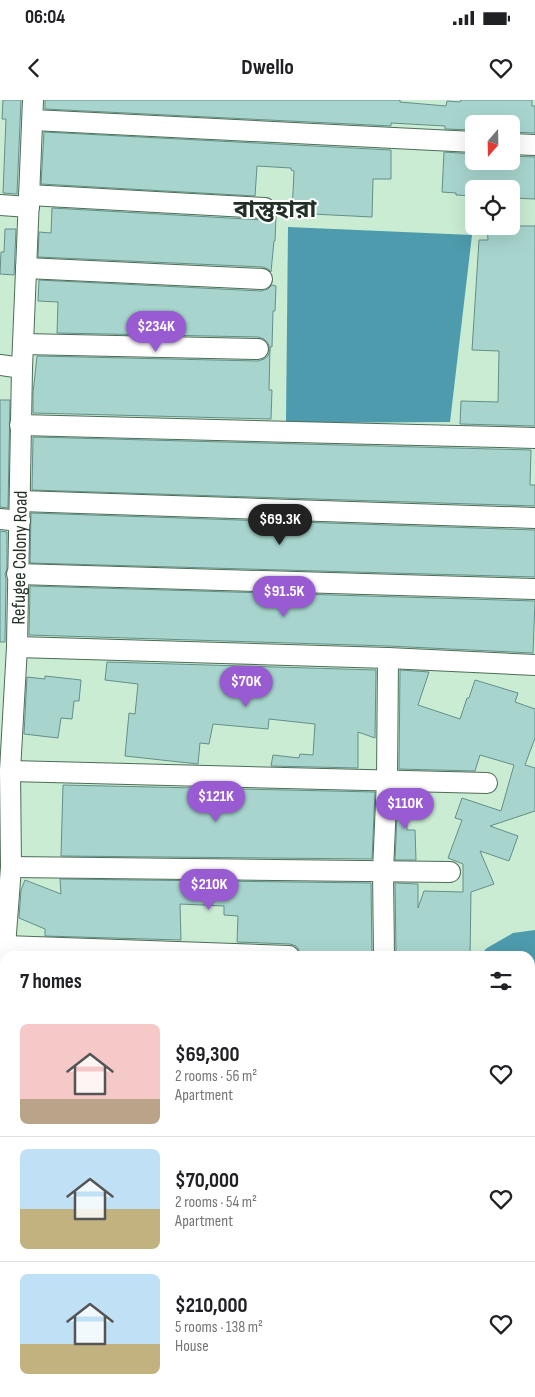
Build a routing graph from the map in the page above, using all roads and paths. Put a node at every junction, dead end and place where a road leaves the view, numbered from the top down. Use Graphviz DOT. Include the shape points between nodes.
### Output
graph roads {
  1 [pos="33,110"];
  2 [pos="465,141"];
  3 [pos="520,145"];
  4 [pos="535,146"];
  5 [pos="29,201"];
  6 [pos="0,205"];
  7 [pos="265,208"];
  8 [pos="26,268"];
  9 [pos="262,279"];
  10 [pos="23,344"];
  11 [pos="258,349"];
  12 [pos="0,365"];
  13 [pos="22,368"];
  14 [pos="20,424"];
  15 [pos="535,438"];
  16 [pos="20,501"];
  17 [pos="535,518"];
  18 [pos="10,520"];
  19 [pos="17,574"];
  20 [pos="535,589"];
  21 [pos="17,648"];
  22 [pos="388,658"];
  23 [pos="535,665"];
  24 [pos="8,677"];
  25 [pos="10,771"];
  26 [pos="387,780"];
  27 [pos="487,783"];
  28 [pos="6,834"];
  29 [pos="11,867"];
  30 [pos="383,871"];
  31 [pos="450,872"];
  32 [pos="5,946"];
  33 [pos="5,951"];
  34 [pos="147,951"];
  35 [pos="384,951"];
  1 -- 2 [label="street"];
  1 -- 5 [label="street, Refugee Colony Road"];
  3 -- 4 [label="street"];
  5 -- 6 [label="street"];
  5 -- 7 [label="street"];
  5 -- 8 [label="street, Refugee Colony Road"];
  8 -- 9 [label="street"];
  8 -- 10 [label="street, Refugee Colony Road"];
  10 -- 11 [label="street"];
  10 -- 13 [label="street, Refugee Colony Road"];
  12 -- 13 [label="street"];
  13 -- 14 [label="street, Refugee Colony Road"];
  14 -- 15 [label="street"];
  14 -- 16 [label="street, Refugee Colony Road"];
  16 -- 17 [label="street"];
  16 -- 18 [label="street, Refugee Colony Road"];
  18 -- 19 [label="street, Refugee Colony Road"];
  19 -- 20 [label="street"];
  19 -- 21 [label="street, Refugee Colony Road"];
  21 -- 22 [label="street"];
  21 -- 24 [label="street, Refugee Colony Road"];
  22 -- 23 [label="street"];
  22 -- 26 [label="street"];
  24 -- 25 [label="street, Refugee Colony Road"];
  25 -- 26 [label="street"];
  25 -- 28 [label="street, Refugee Colony Road"];
  26 -- 27 [label="street"];
  26 -- 30 [label="street"];
  28 -- 29 [label="street, Refugee Colony Road"];
  29 -- 30 [label="street"];
  29 -- 32 [label="street, Refugee Colony Road"];
  30 -- 31 [label="street"];
  30 -- 35 [label="street"];
  32 -- 33 [label="street, Refugee Colony Road"];
  32 -- 34 [label="street"];
}
